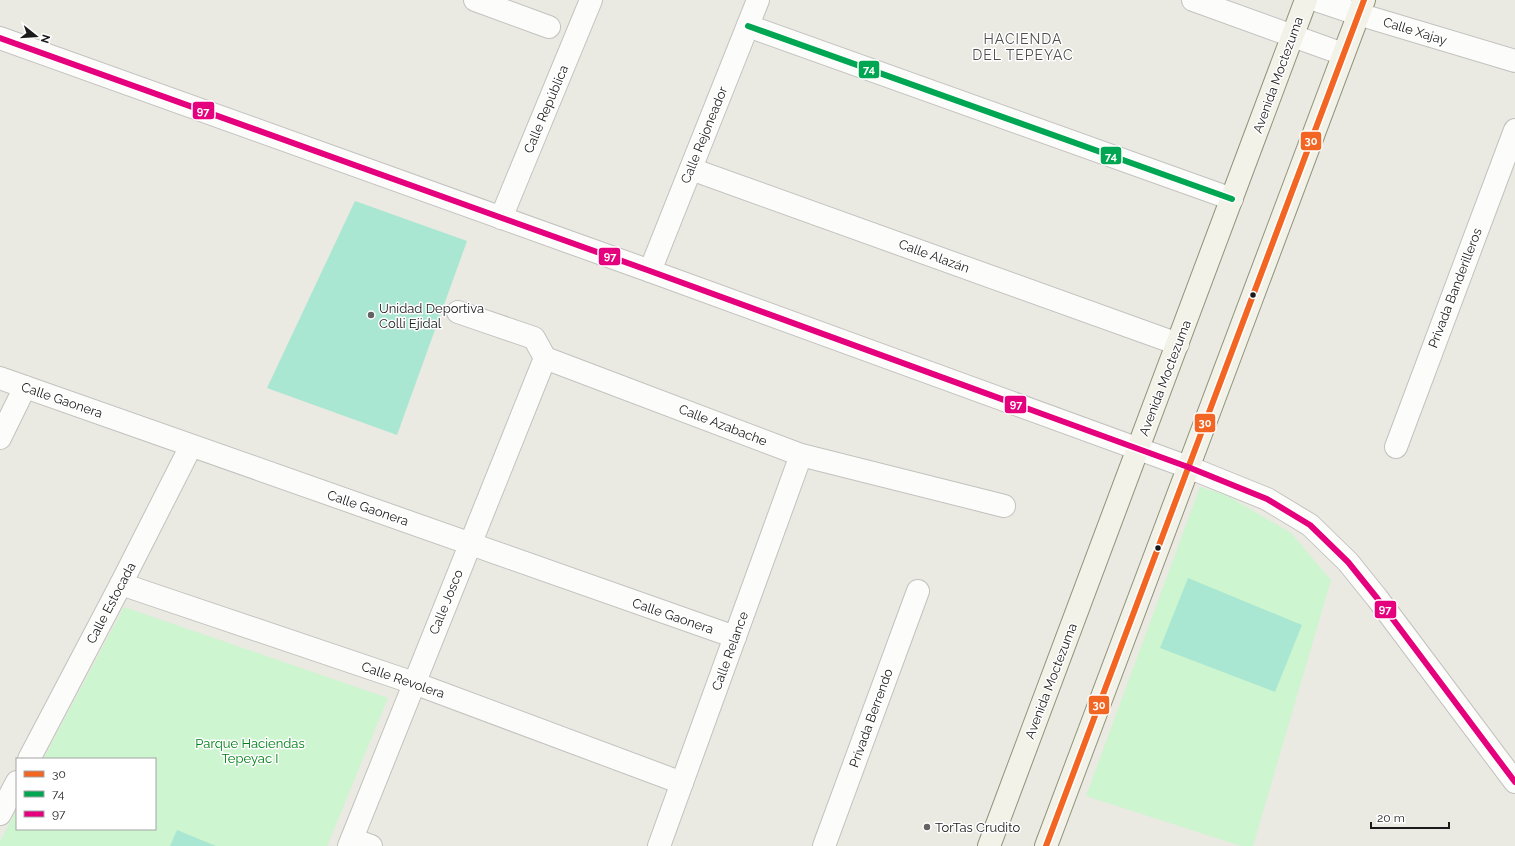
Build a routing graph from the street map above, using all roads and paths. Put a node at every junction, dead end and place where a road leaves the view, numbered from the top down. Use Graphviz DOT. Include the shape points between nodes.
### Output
graph roads {
  1 [pos="591,0"];
  2 [pos="758,0"];
  3 [pos="1193,0"];
  4 [pos="1306,0"];
  5 [pos="1316,0"];
  6 [pos="488,2"];
  7 [pos="1361,7"];
  8 [pos="748,26"];
  9 [pos="549,27"];
  10 [pos="1293,37"];
  11 [pos="0,38"];
  12 [pos="1343,54"];
  13 [pos="1515,61"];
  14 [pos="1515,130"];
  15 [pos="691,169"];
  16 [pos="1232,198"];
  17 [pos="501,218"];
  18 [pos="650,270"];
  19 [pos="458,312"];
  20 [pos="1178,344"];
  21 [pos="544,358"];
  22 [pos="0,378"];
  23 [pos="25,387"];
  24 [pos="0,438"];
  25 [pos="191,446"];
  26 [pos="1396,447"];
  27 [pos="1138,449"];
  28 [pos="801,455"];
  29 [pos="1188,466"];
  30 [pos="1004,506"];
  31 [pos="470,544"];
  32 [pos="121,584"];
  33 [pos="918,591"];
  34 [pos="735,638"];
  35 [pos="414,684"];
  36 [pos="30,758"];
  37 [pos="1515,782"];
  38 [pos="682,783"];
  39 [pos="16,784"];
  40 [pos="0,814"];
  41 [pos="357,844"];
  42 [pos="659,846"];
  43 [pos="824,846"];
  44 [pos="989,846"];
  45 [pos="1046,846"];
  1 -- 17 [label="street, Calle República"];
  2 -- 8 [label="street, Calle Rejoneador"];
  3 -- 10 [label="street"];
  4 -- 10 [label="street, Avenida Moctezuma"];
  5 -- 7 [label="street, Calle Xajay"];
  6 -- 9 [label="street"];
  7 -- 12 [label="street"];
  7 -- 13 [label="street, Calle Xajay"];
  8 -- 15 [label="street, Calle Rejoneador"];
  8 -- 16 [label="street"];
  10 -- 12 [label="street"];
  10 -- 16 [label="street, Avenida Moctezuma"];
  11 -- 17 [label="street"];
  12 -- 29 [label="street"];
  14 -- 26 [label="street, Privada Banderilleros"];
  15 -- 18 [label="street, Calle Rejoneador"];
  15 -- 20 [label="street, Calle Alazán"];
  16 -- 20 [label="street, Avenida Moctezuma"];
  17 -- 18 [label="street"];
  18 -- 27 [label="street"];
  19 -- 21 [label="street" via="534,338"];
  20 -- 27 [label="street, Avenida Moctezuma"];
  21 -- 28 [label="street, Calle Azabache"];
  21 -- 31 [label="street, Calle Josco"];
  22 -- 23 [label="street, Calle Gaonera"];
  23 -- 24 [label="street"];
  23 -- 25 [label="street, Calle Gaonera"];
  25 -- 31 [label="street, Calle Gaonera"];
  25 -- 32 [label="street, Calle Estocada"];
  27 -- 29 [label="street"];
  27 -- 44 [label="street, Avenida Moctezuma"];
  28 -- 30 [label="street, Calle Azabache"];
  28 -- 34 [label="street, Calle Relance"];
  29 -- 37 [label="street" via="1267,499 1310,525 1348,562 1377,598"];
  29 -- 45 [label="street"];
  31 -- 34 [label="street, Calle Gaonera"];
  31 -- 35 [label="street, Calle Josco"];
  32 -- 35 [label="street, Calle Revolera"];
  32 -- 36 [label="street, Calle Estocada"];
  33 -- 43 [label="street, Privada Berrendo"];
  34 -- 38 [label="street, Calle Relance"];
  35 -- 38 [label="street, Calle Revolera"];
  35 -- 41 [label="street, Calle Josco"];
  38 -- 42 [label="street, Calle Relance"];
  39 -- 40 [label="street"];
}
